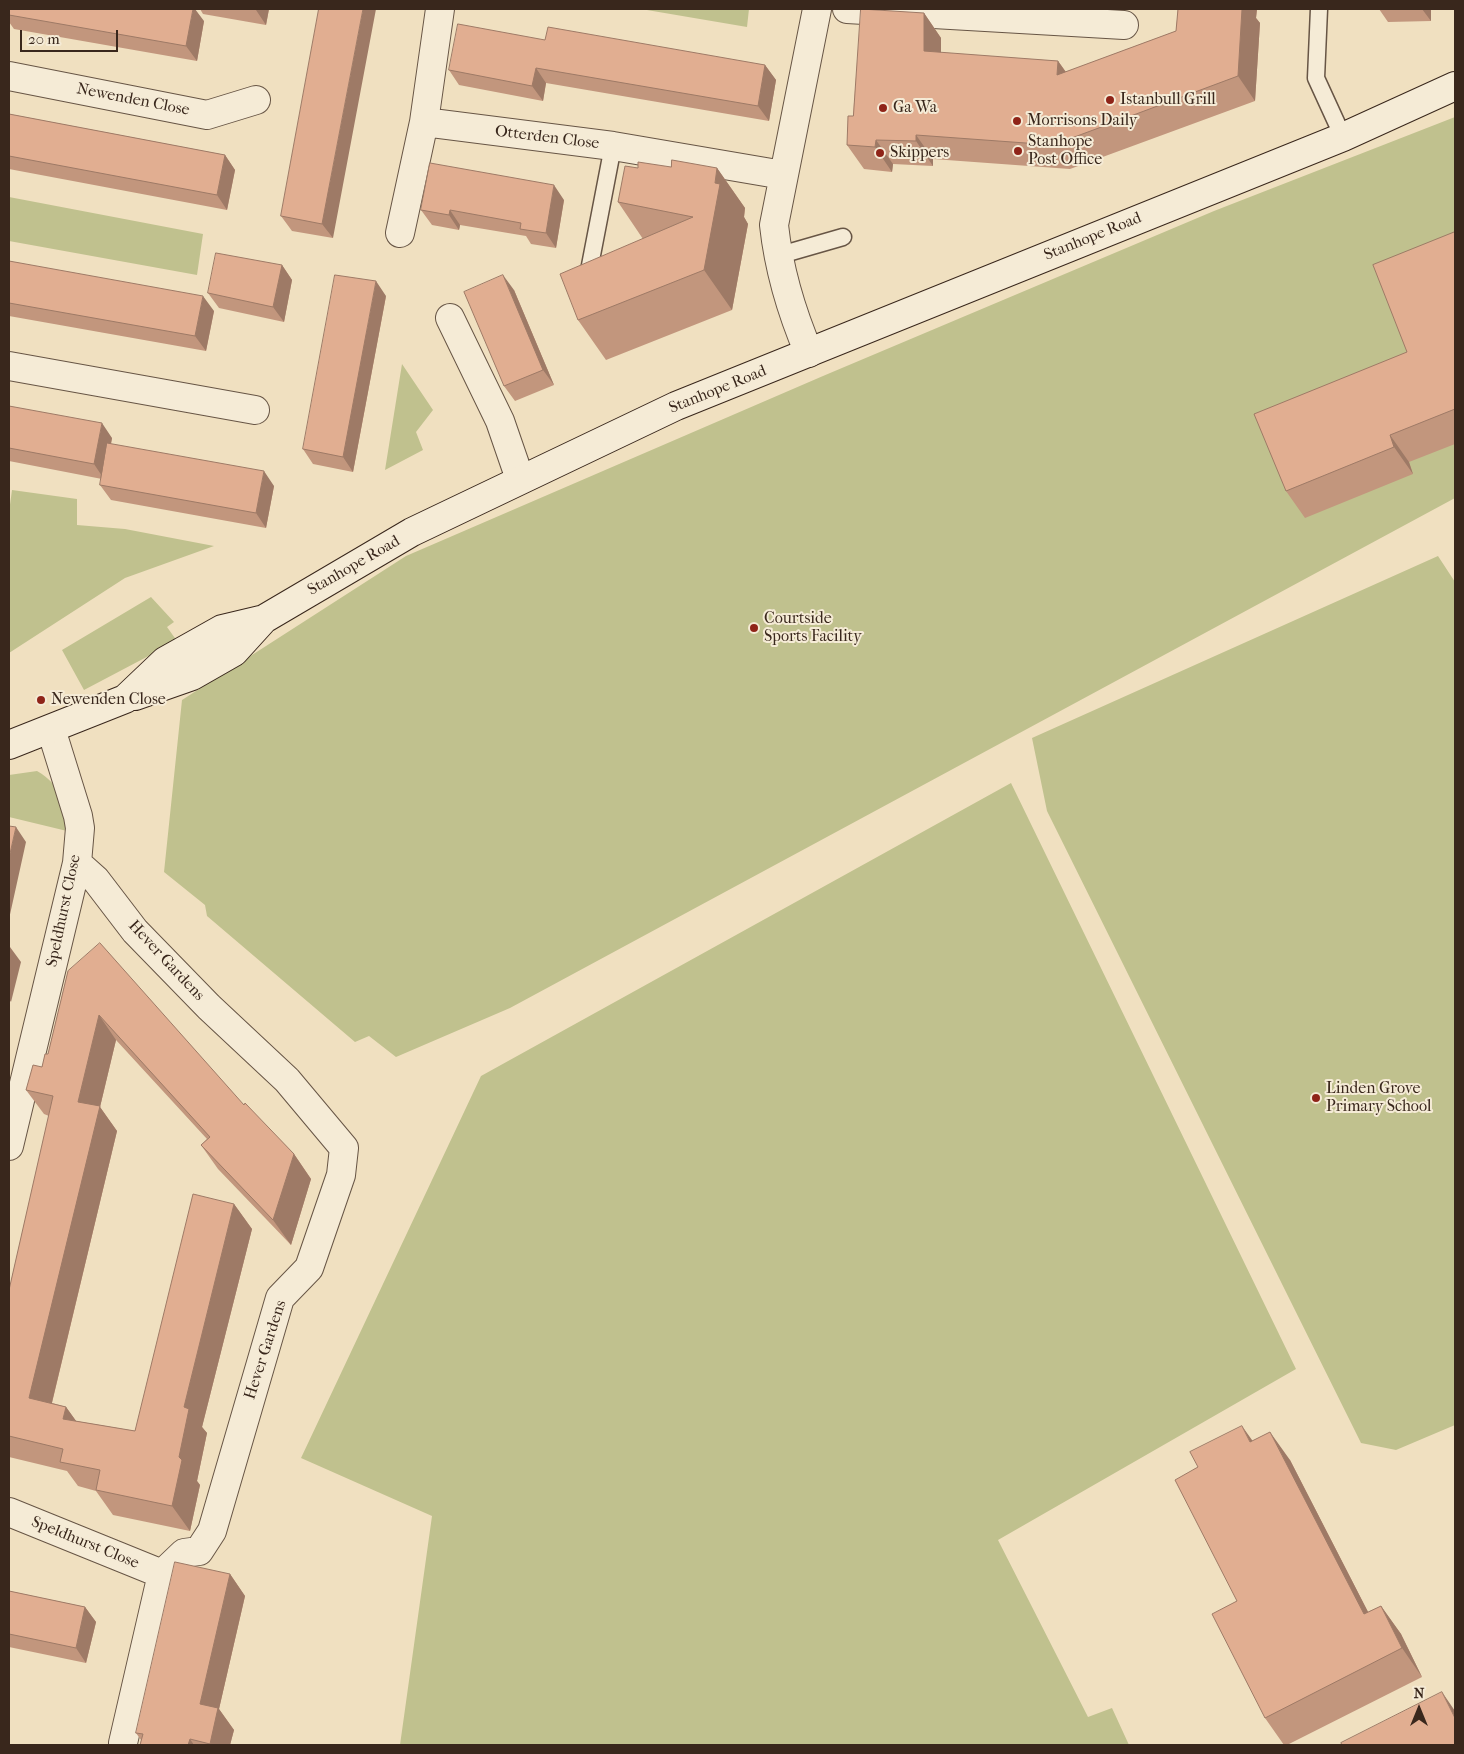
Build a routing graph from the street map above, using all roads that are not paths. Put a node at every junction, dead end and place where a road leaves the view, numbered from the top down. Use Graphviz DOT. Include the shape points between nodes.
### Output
graph roads {
  1 [pos="440,9"];
  2 [pos="817,9"];
  3 [pos="848,9"];
  4 [pos="1319,9"];
  5 [pos="1124,24"];
  6 [pos="9,76"];
  7 [pos="1455,86"];
  8 [pos="256,100"];
  9 [pos="424,122"];
  10 [pos="1343,137"];
  11 [pos="613,146"];
  12 [pos="783,175"];
  13 [pos="400,233"];
  14 [pos="843,237"];
  15 [pos="777,256"];
  16 [pos="586,285"];
  17 [pos="450,318"];
  18 [pos="809,353"];
  19 [pos="9,366"];
  20 [pos="255,410"];
  21 [pos="520,479"];
  22 [pos="51,729"];
  23 [pos="9,745"];
  24 [pos="77,863"];
  25 [pos="18,1062"];
  26 [pos="9,1146"];
  27 [pos="9,1512"];
  28 [pos="162,1574"];
  29 [pos="123,1743"];
  1 -- 9 [label="street"];
  2 -- 12 [label="street"];
  3 -- 5 [label="street"];
  4 -- 10 [label="lane" via="1316,78"];
  6 -- 8 [label="street, Newenden Close" via="207,115"];
  7 -- 10 [label="street, Stanhope Road"];
  9 -- 11 [label="street, Otterden Close"];
  9 -- 13 [label="street"];
  10 -- 18 [label="street, Stanhope Road"];
  11 -- 12 [label="street, Otterden Close"];
  11 -- 16 [label="lane"];
  12 -- 15 [label="street" via="774,225"];
  14 -- 15 [label="lane"];
  15 -- 18 [label="street" via="792,312"];
  17 -- 21 [label="street" via="500,421"];
  18 -- 21 [label="street, Stanhope Road" via="676,406"];
  19 -- 20 [label="street"];
  21 -- 22 [label="street, Stanhope Road" via="412,532 264,619 234,652 192,676"];
  22 -- 23 [label="street"];
  22 -- 24 [label="street, Speldhurst Close" via="78,816"];
  24 -- 25 [label="street, Speldhurst Close"];
  24 -- 28 [label="street, Hever Gardens" via="96,880 135,931 287,1080 344,1148 342,1175 309,1268 280,1298 212,1531 199,1551 184,1553"];
  25 -- 26 [label="street, Speldhurst Close"];
  27 -- 28 [label="street, Speldhurst Close"];
  28 -- 29 [label="street"];
}
